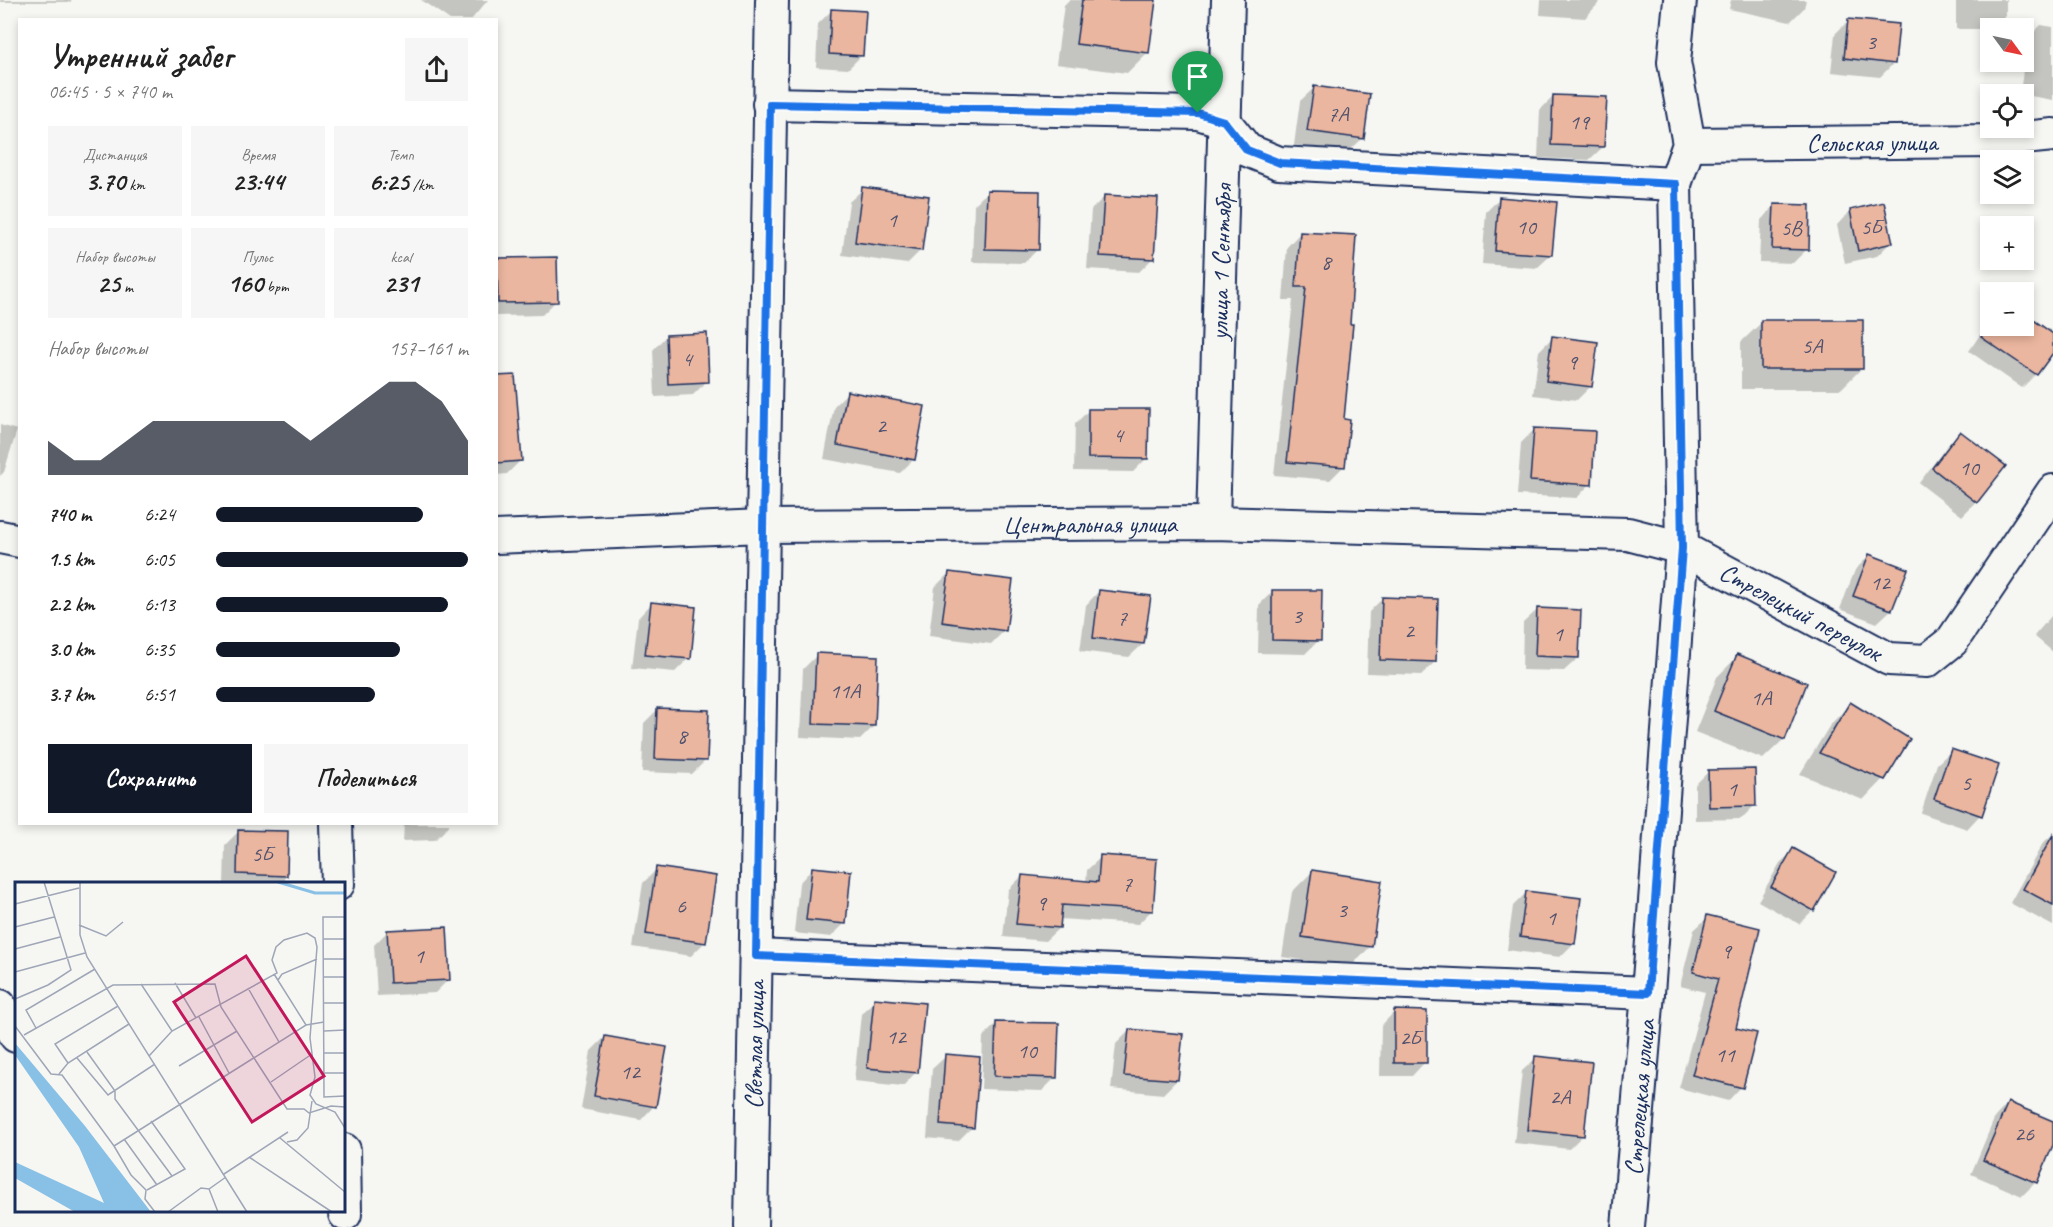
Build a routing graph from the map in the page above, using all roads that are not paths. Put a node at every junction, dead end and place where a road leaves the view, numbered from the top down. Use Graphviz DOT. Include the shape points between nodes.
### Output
graph roads {
  1 [pos="772,0"];
  2 [pos="1228,0"];
  3 [pos="1680,0"];
  4 [pos="770,104"];
  5 [pos="1224,121"];
  6 [pos="2053,135"];
  7 [pos="1689,144"];
  8 [pos="1676,184"];
  9 [pos="2053,491"];
  10 [pos="1213,523"];
  11 [pos="763,526"];
  12 [pos="0,537"];
  13 [pos="498,537"];
  14 [pos="18,541"];
  15 [pos="1682,548"];
  16 [pos="336,825"];
  17 [pos="338,882"];
  18 [pos="756,956"];
  19 [pos="1648,993"];
  20 [pos="0,1006"];
  21 [pos="15,1034"];
  22 [pos="345,1167"];
  23 [pos="348,1217"];
  24 [pos="751,1227"];
  25 [pos="1629,1227"];
  1 -- 4 [label="street, Светлая улица"];
  2 -- 5 [label="street, улица 1 Сентября"];
  3 -- 7 [label="street, Стрелецкая улица" via="1674,62"];
  4 -- 5 [label="street" via="1198,113"];
  4 -- 11 [label="street, Светлая улица"];
  5 -- 8 [label="street" via="1247,150 1280,163"];
  5 -- 10 [label="street, улица 1 Сентября"];
  6 -- 7 [label="street, Сельская улица" via="1993,141"];
  7 -- 8 [label="street, Стрелецкая улица"];
  8 -- 15 [label="street, Стрелецкая улица"];
  9 -- 15 [label="street, Стрелецкий переулок" via="1952,641 1927,661 1889,659"];
  10 -- 11 [label="street, Центральная улица"];
  10 -- 15 [label="street, Центральная улица" via="1628,534"];
  11 -- 13 [label="street, Центральная улица"];
  11 -- 18 [label="street, Светлая улица"];
  12 -- 14 [label="street"];
  15 -- 19 [label="street, Стрелецкая улица"];
  16 -- 17 [label="street"];
  18 -- 19 [label="street"];
  18 -- 24 [label="street, Светлая улица"];
  19 -- 25 [label="street, Стрелецкая улица"];
  20 -- 21 [label="street"];
  22 -- 23 [label="street"];
}
